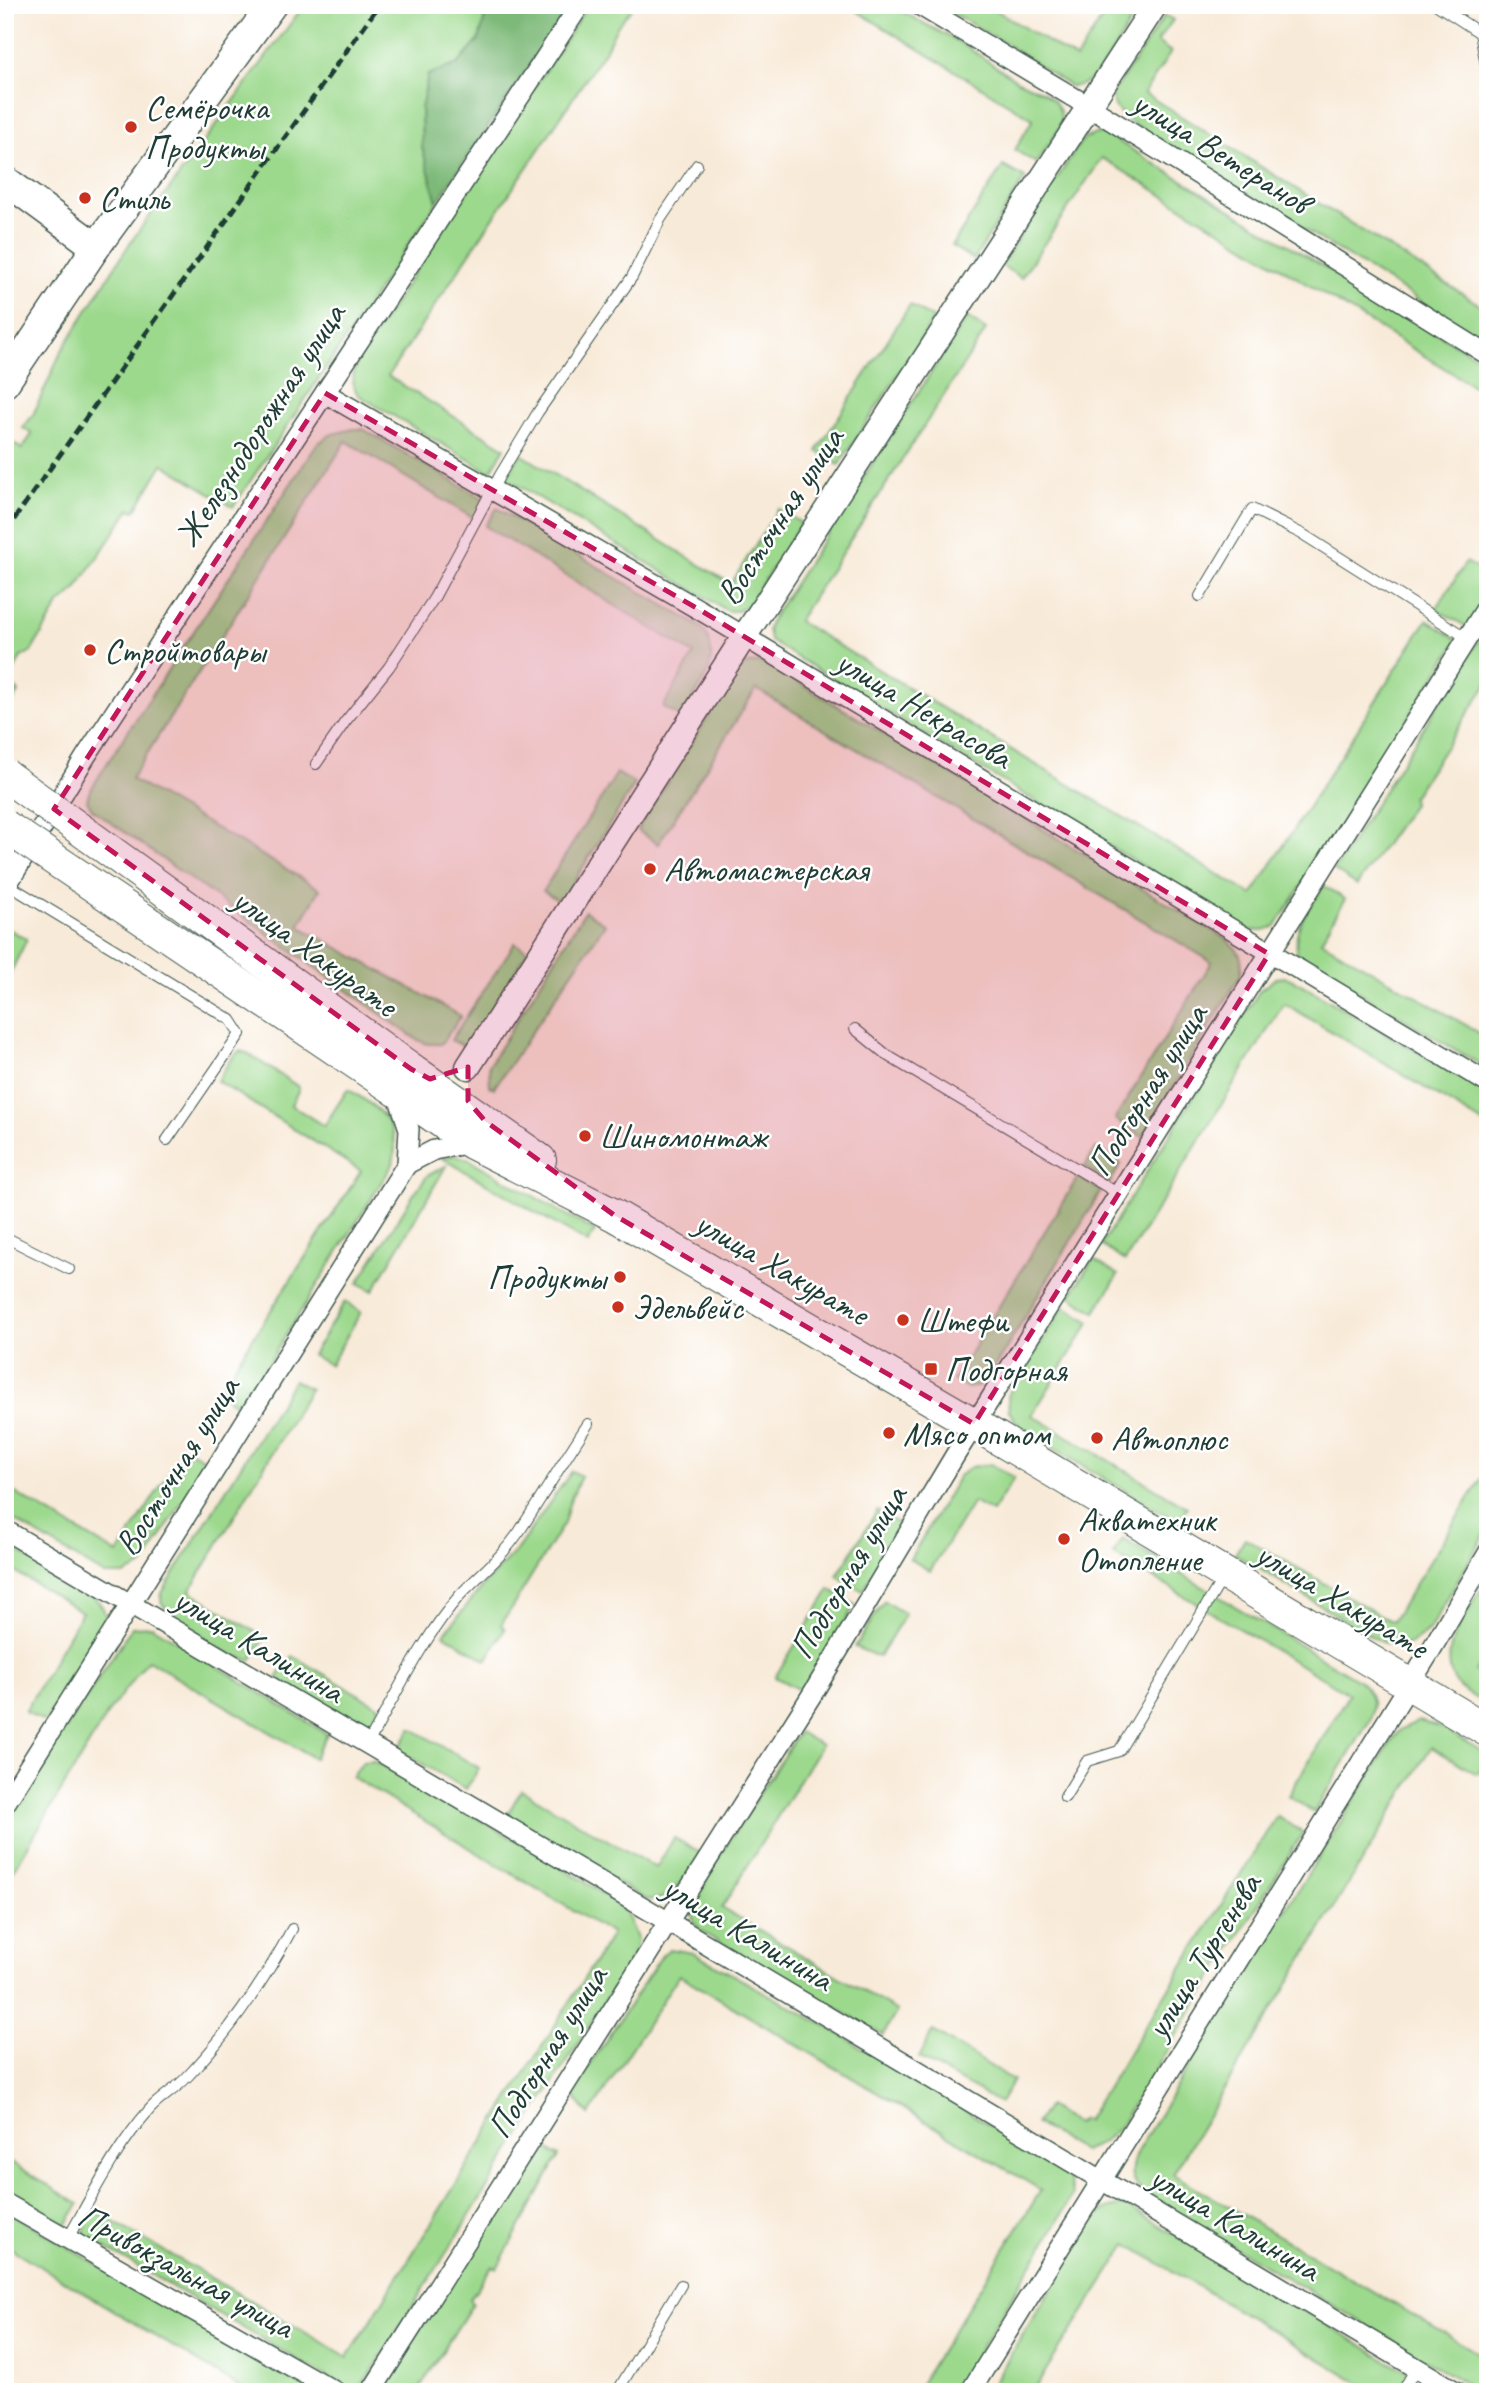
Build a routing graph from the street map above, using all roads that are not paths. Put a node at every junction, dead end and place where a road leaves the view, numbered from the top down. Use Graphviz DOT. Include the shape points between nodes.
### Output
graph roads {
  1 [pos="272,5"];
  2 [pos="580,5"];
  3 [pos="919,5"];
  4 [pos="1155,5"];
  5 [pos="1437,5"];
  6 [pos="1488,76"];
  7 [pos="1088,106"];
  8 [pos="697,165"];
  9 [pos="5,180"];
  10 [pos="96,247"];
  11 [pos="1488,355"];
  12 [pos="5,383"];
  13 [pos="325,393"];
  14 [pos="493,490"];
  15 [pos="1200,596"];
  16 [pos="1488,605"];
  17 [pos="744,637"];
  18 [pos="1467,638"];
  19 [pos="316,764"];
  20 [pos="5,775"];
  21 [pos="5,826"];
  22 [pos="6,886"];
  23 [pos="1269,954"];
  24 [pos="855,1029"];
  25 [pos="467,1067"];
  26 [pos="408,1077"];
  27 [pos="1488,1083"];
  28 [pos="478,1132"];
  29 [pos="167,1140"];
  30 [pos="407,1164"];
  31 [pos="1119,1194"];
  32 [pos="5,1237"];
  33 [pos="69,1269"];
  34 [pos="588,1424"];
  35 [pos="974,1424"];
  36 [pos="5,1530"];
  37 [pos="1488,1553"];
  38 [pos="1225,1576"];
  39 [pos="130,1606"];
  40 [pos="1409,1684"];
  41 [pos="1488,1731"];
  42 [pos="366,1745"];
  43 [pos="1065,1797"];
  44 [pos="5,1804"];
  45 [pos="667,1921"];
  46 [pos="292,1929"];
  47 [pos="1101,2179"];
  48 [pos="5,2203"];
  49 [pos="67,2240"];
  50 [pos="681,2285"];
  51 [pos="1416,2368"];
  52 [pos="336,2392"];
  53 [pos="371,2392"];
  54 [pos="617,2392"];
  55 [pos="970,2392"];
  56 [pos="1402,2392"];
  57 [pos="1457,2392"];
  1 -- 10 [label="main road"];
  2 -- 13 [label="street, Железнодорожная улица"];
  3 -- 7 [label="street, улица Ветеранов"];
  4 -- 7 [label="street, Восточная улица"];
  5 -- 6 [label="lane" via="1480,33"];
  7 -- 11 [label="street, улица Ветеранов"];
  7 -- 17 [label="street, Восточная улица"];
  8 -- 14 [label="lane" via="660,220 632,277 538,412"];
  9 -- 10 [label="main road"];
  10 -- 12 [label="main road"];
  13 -- 14 [label="street, улица Некрасова"];
  13 -- 22 [label="street, Железнодорожная улица"];
  14 -- 17 [label="street, улица Некрасова"];
  14 -- 19 [label="lane" via="434,598"];
  15 -- 18 [label="lane" via="1252,509 1304,535"];
  16 -- 18 [label="street, Подгорная улица"];
  17 -- 23 [label="street, улица Некрасова"];
  17 -- 25 [label="street, Восточная улица"];
  18 -- 23 [label="street, Подгорная улица"];
  20 -- 26 [label="main road, улица Хакурате, bridge"];
  21 -- 26 [label="main road, улица Хакурате, bridge"];
  22 -- 29 [label="lane" via="230,1020 240,1034"];
  23 -- 27 [label="street, улица Некрасова"];
  23 -- 31 [label="street, Подгорная улица"];
  24 -- 31 [label="lane" via="888,1056"];
  25 -- 26 [label="street" via="430,1079"];
  25 -- 28 [label="street" via="468,1101"];
  26 -- 28 [label="main road, улица Хакурате"];
  26 -- 30 [label="street"];
  28 -- 30 [label="street"];
  28 -- 35 [label="main road, улица Хакурате"];
  30 -- 39 [label="street, Восточная улица"];
  31 -- 35 [label="street, Подгорная улица"];
  32 -- 33 [label="lane"];
  34 -- 42 [label="lane" via="518,1534 432,1633"];
  35 -- 38 [label="main road, улица Хакурате"];
  35 -- 45 [label="street, Подгорная улица" via="813,1693"];
  36 -- 39 [label="street, улица Калинина"];
  37 -- 40 [label="street, улица Тургенева"];
  38 -- 40 [label="main road, улица Хакурате"];
  38 -- 43 [label="lane" via="1119,1751 1087,1761"];
  39 -- 42 [label="street, улица Калинина"];
  39 -- 44 [label="street, Восточная улица"];
  40 -- 41 [label="main road, улица Хакурате"];
  40 -- 47 [label="street, улица Тургенева"];
  42 -- 45 [label="street, улица Калинина"];
  45 -- 47 [label="street, улица Калинина"];
  45 -- 53 [label="street, Подгорная улица"];
  46 -- 49 [label="lane" via="266,1976 221,2039 151,2108 116,2154"];
  47 -- 51 [label="street, улица Калинина"];
  47 -- 55 [label="street, улица Тургенева"];
  48 -- 49 [label="street, Привокзальная улица"];
  49 -- 52 [label="street, Привокзальная улица"];
  50 -- 54 [label="lane"];
  51 -- 56 [label="lane"];
  51 -- 57 [label="street, улица Калинина"];
}
